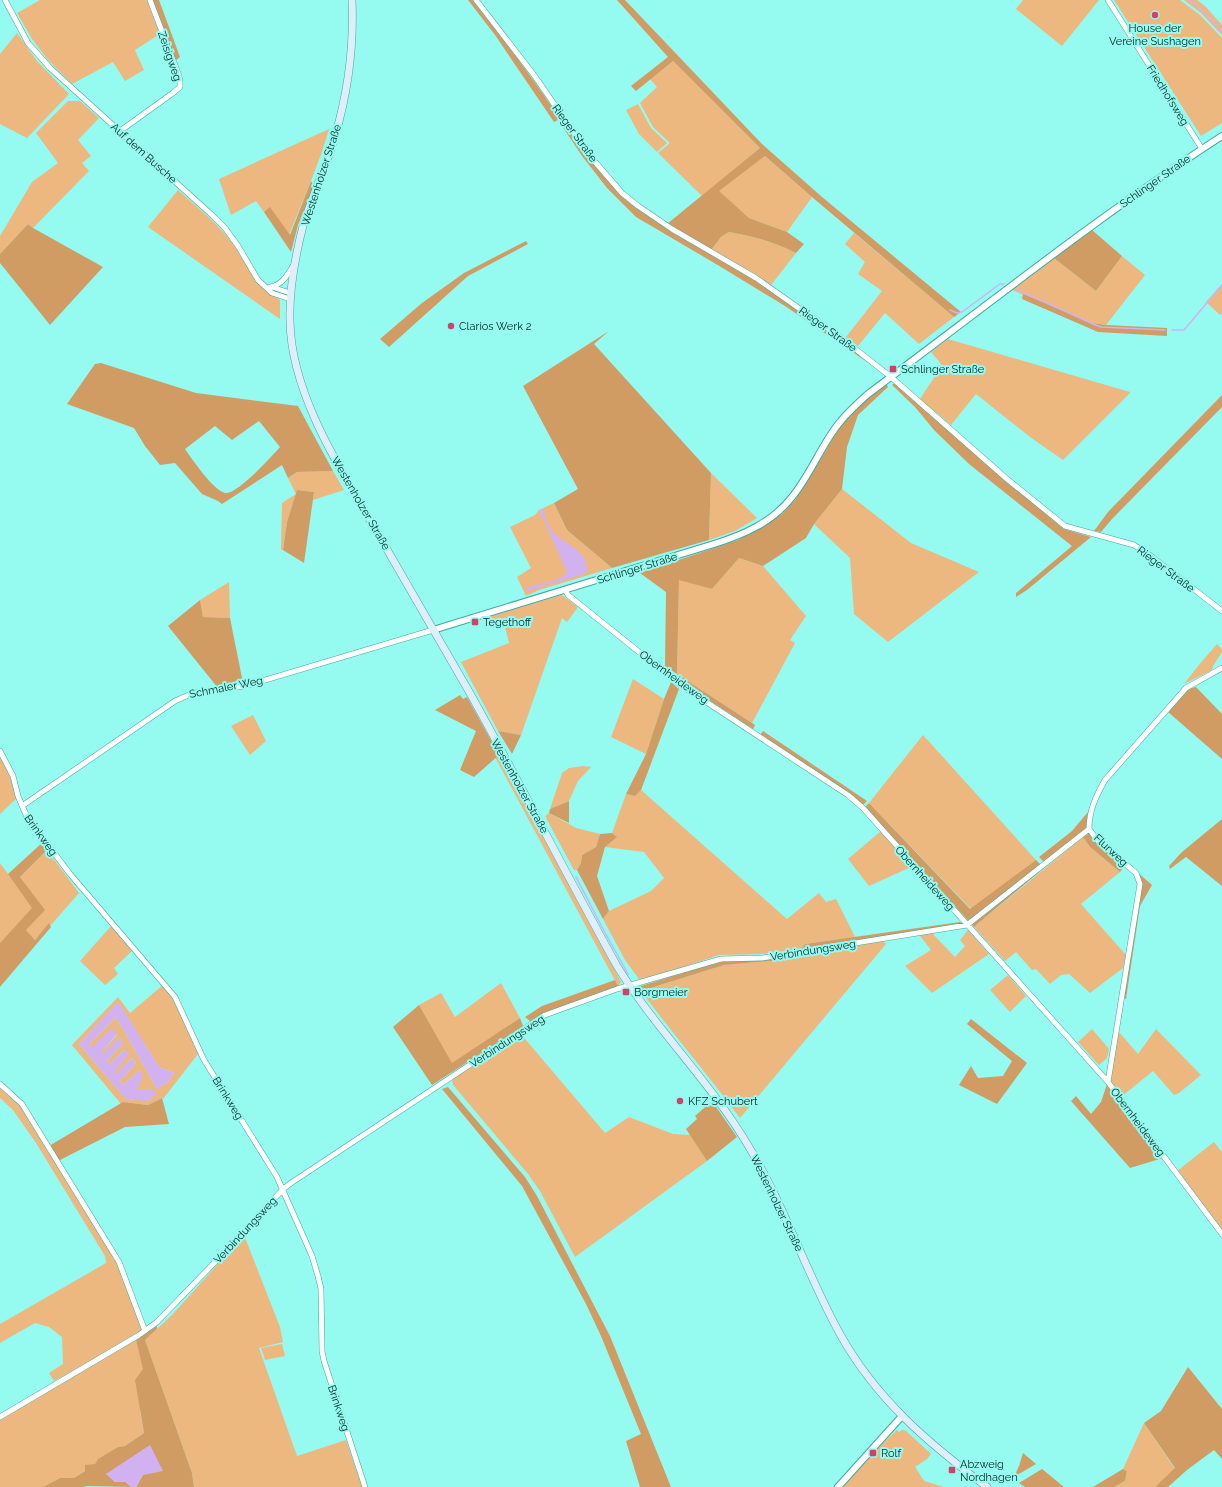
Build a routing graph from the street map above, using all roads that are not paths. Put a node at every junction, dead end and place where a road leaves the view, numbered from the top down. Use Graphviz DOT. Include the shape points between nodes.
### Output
graph roads {
  1 [pos="4,0"];
  2 [pos="150,0"];
  3 [pos="352,0"];
  4 [pos="476,0"];
  5 [pos="1108,0"];
  6 [pos="120,131"];
  7 [pos="1222,136"];
  8 [pos="1202,149"];
  9 [pos="295,262"];
  10 [pos="268,287"];
  11 [pos="290,296"];
  12 [pos="891,377"];
  13 [pos="565,590"];
  14 [pos="1222,611"];
  15 [pos="433,630"];
  16 [pos="1222,668"];
  17 [pos="0,751"];
  18 [pos="22,806"];
  19 [pos="1089,829"];
  20 [pos="967,925"];
  21 [pos="629,986"];
  22 [pos="1108,1082"];
  23 [pos="0,1084"];
  24 [pos="283,1189"];
  25 [pos="1222,1234"];
  26 [pos="145,1330"];
  27 [pos="902,1416"];
  28 [pos="0,1417"];
  29 [pos="365,1487"];
  30 [pos="838,1487"];
  31 [pos="987,1487"];
  1 -- 6 [label="street, Auf dem Busche" via="28,43 40,57"];
  2 -- 6 [label="street, Zeisigweg" via="179,76 180,86"];
  3 -- 9 [label="main road, Westenholzer Straße" via="353,30 345,95 335,137 303,225"];
  4 -- 12 [label="street, Rieger Straße" via="534,75 589,155 622,193 672,229 756,278 844,340"];
  5 -- 8 [label="street, Friedhofsweg"];
  6 -- 10 [label="street, Auf dem Busche" via="214,216 230,234 258,280"];
  7 -- 8 [label="street, Schlinger Straße"];
  8 -- 12 [label="street, Schlinger Straße" via="1090,228"];
  9 -- 10 [label="street" via="281,283"];
  9 -- 11 [label="main road, Westenholzer Straße"];
  10 -- 11 [label="street"];
  11 -- 15 [label="main road, Westenholzer Straße" via="292,348 310,408 337,463"];
  12 -- 13 [label="street, Schlinger Straße" via="840,421 792,498 768,519 737,537"];
  12 -- 14 [label="street, Rieger Straße" via="1007,479 1065,526 1134,545"];
  13 -- 15 [label="street, Schlinger Straße"];
  13 -- 20 [label="street, Obernheideweg" via="679,684 848,795 863,808"];
  15 -- 18 [label="street, Schmaler Weg" via="246,686 188,694"];
  15 -- 21 [label="main road, Westenholzer Straße"];
  16 -- 19 [label="street, Flurweg" via="1186,688 1105,780 1090,812"];
  17 -- 18 [label="street, Brinkweg" via="13,776"];
  18 -- 24 [label="street, Brinkweg" via="30,821 70,874 175,997 204,1060"];
  19 -- 20 [label="street, Verbindungsweg"];
  19 -- 22 [label="street, Flurweg" via="1098,841 1136,873 1140,884"];
  20 -- 21 [label="street, Verbindungsweg" via="762,958 721,959"];
  20 -- 22 [label="street, Obernheideweg"];
  21 -- 24 [label="street, Verbindungsweg" via="545,1015"];
  21 -- 27 [label="main road, Westenholzer Straße" via="749,1146 776,1196 840,1334 868,1376"];
  22 -- 25 [label="street, Obernheideweg"];
  23 -- 26 [label="street" via="22,1104 119,1262"];
  24 -- 26 [label="street, Verbindungsweg" via="158,1322"];
  24 -- 29 [label="street, Brinkweg" via="318,1276 321,1289 324,1361"];
  26 -- 28 [label="street, Verbindungsweg"];
  27 -- 30 [label="street"];
  27 -- 31 [label="main road, Westenholzer Straße" via="927,1440"];
}
